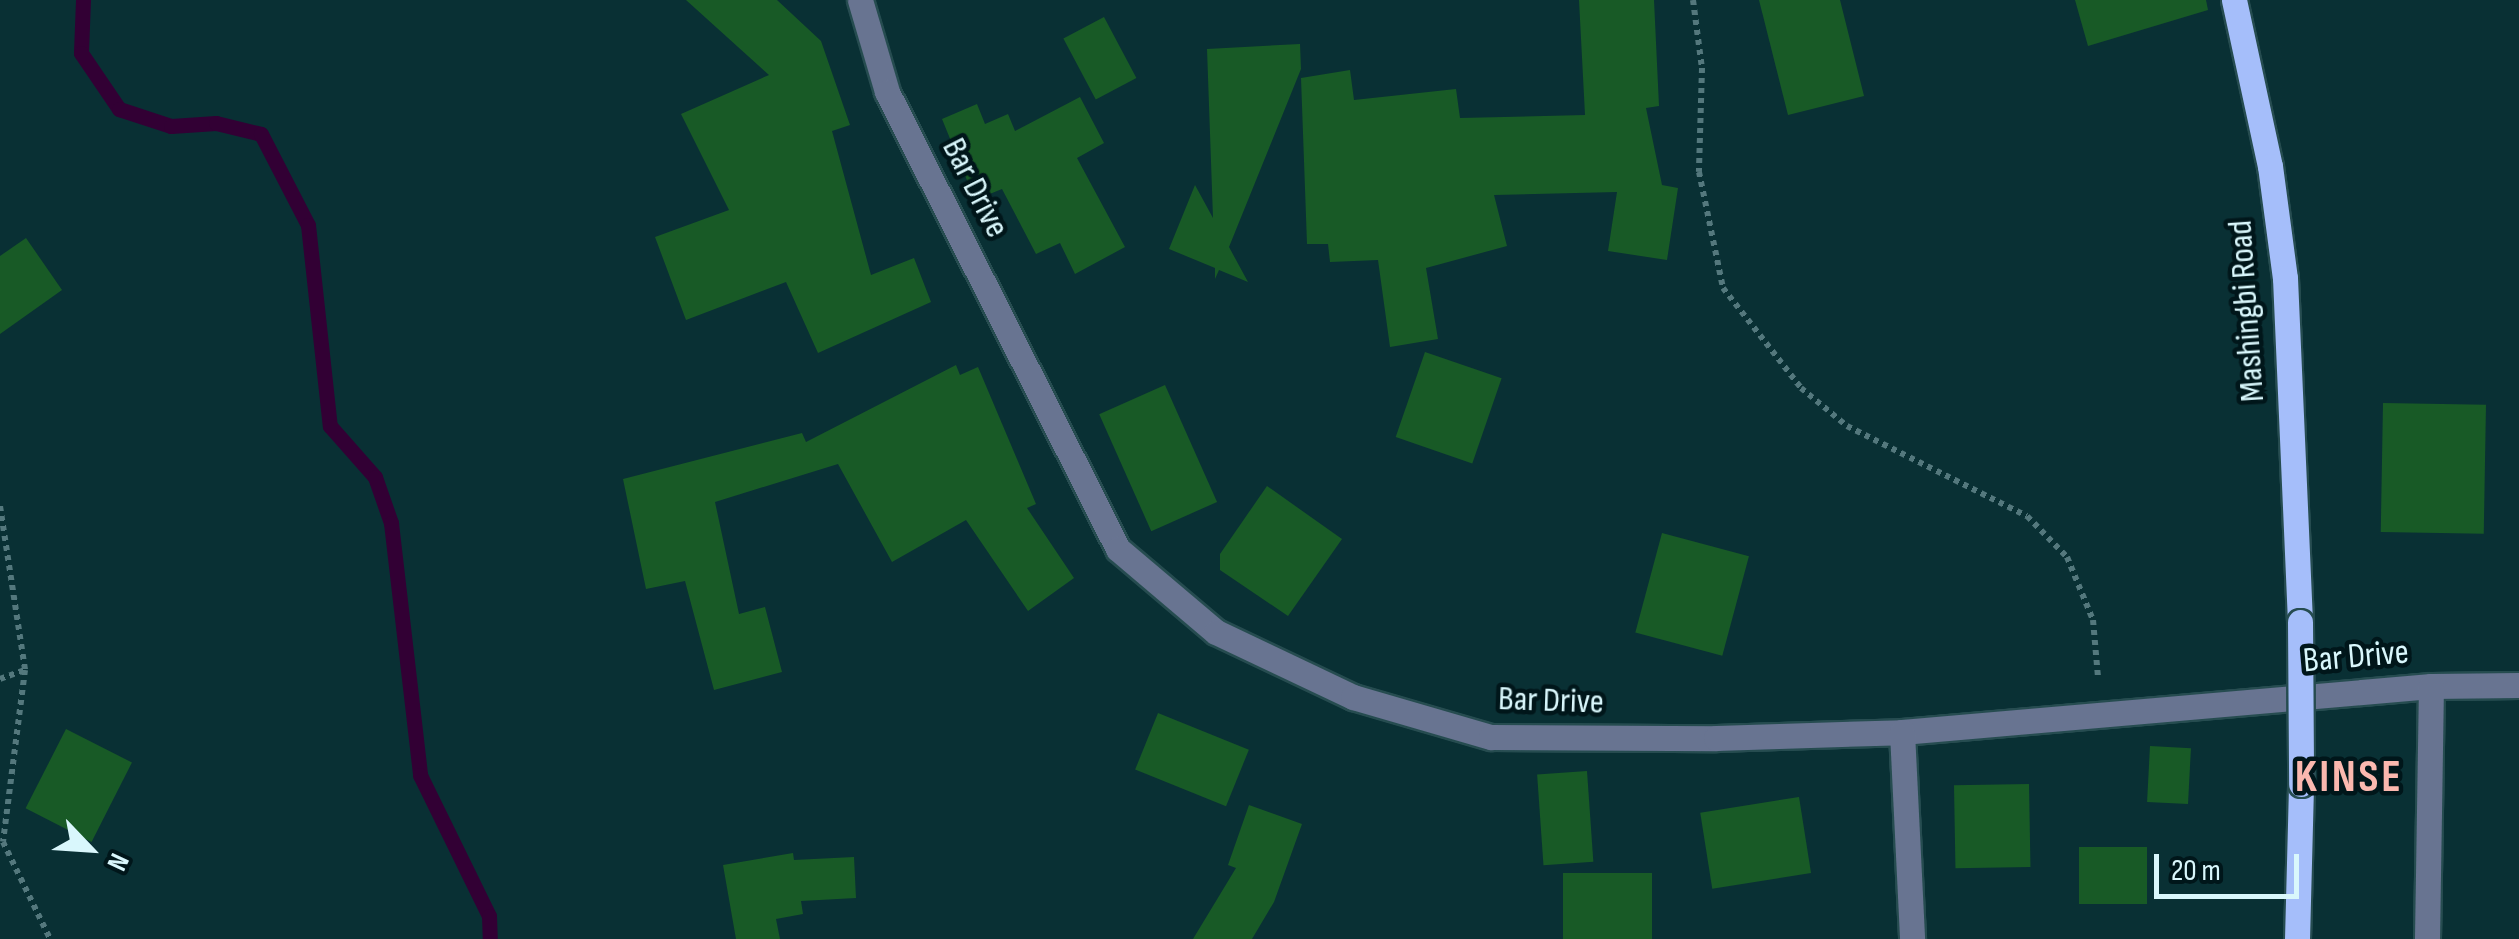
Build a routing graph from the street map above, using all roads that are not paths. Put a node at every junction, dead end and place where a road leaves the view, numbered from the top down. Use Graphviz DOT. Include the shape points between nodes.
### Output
graph roads {
  1 [pos="860,0"];
  2 [pos="2234,0"];
  3 [pos="2519,685"];
  4 [pos="2431,686"];
  5 [pos="1902,732"];
  6 [pos="1912,939"];
  7 [pos="2298,939"];
  8 [pos="2426,939"];
  1 -- 5 [label="street, Bar Drive" via="887,92 1118,549 1216,632 1352,697 1491,737"];
  2 -- 7 [label="main road, Mashingbi Road, bridge" via="2260,111 2285,278 2300,622"];
  3 -- 4 [label="street, Bar Drive"];
  4 -- 5 [label="street, Bar Drive"];
  4 -- 8 [label="street"];
  5 -- 6 [label="street"];
}
